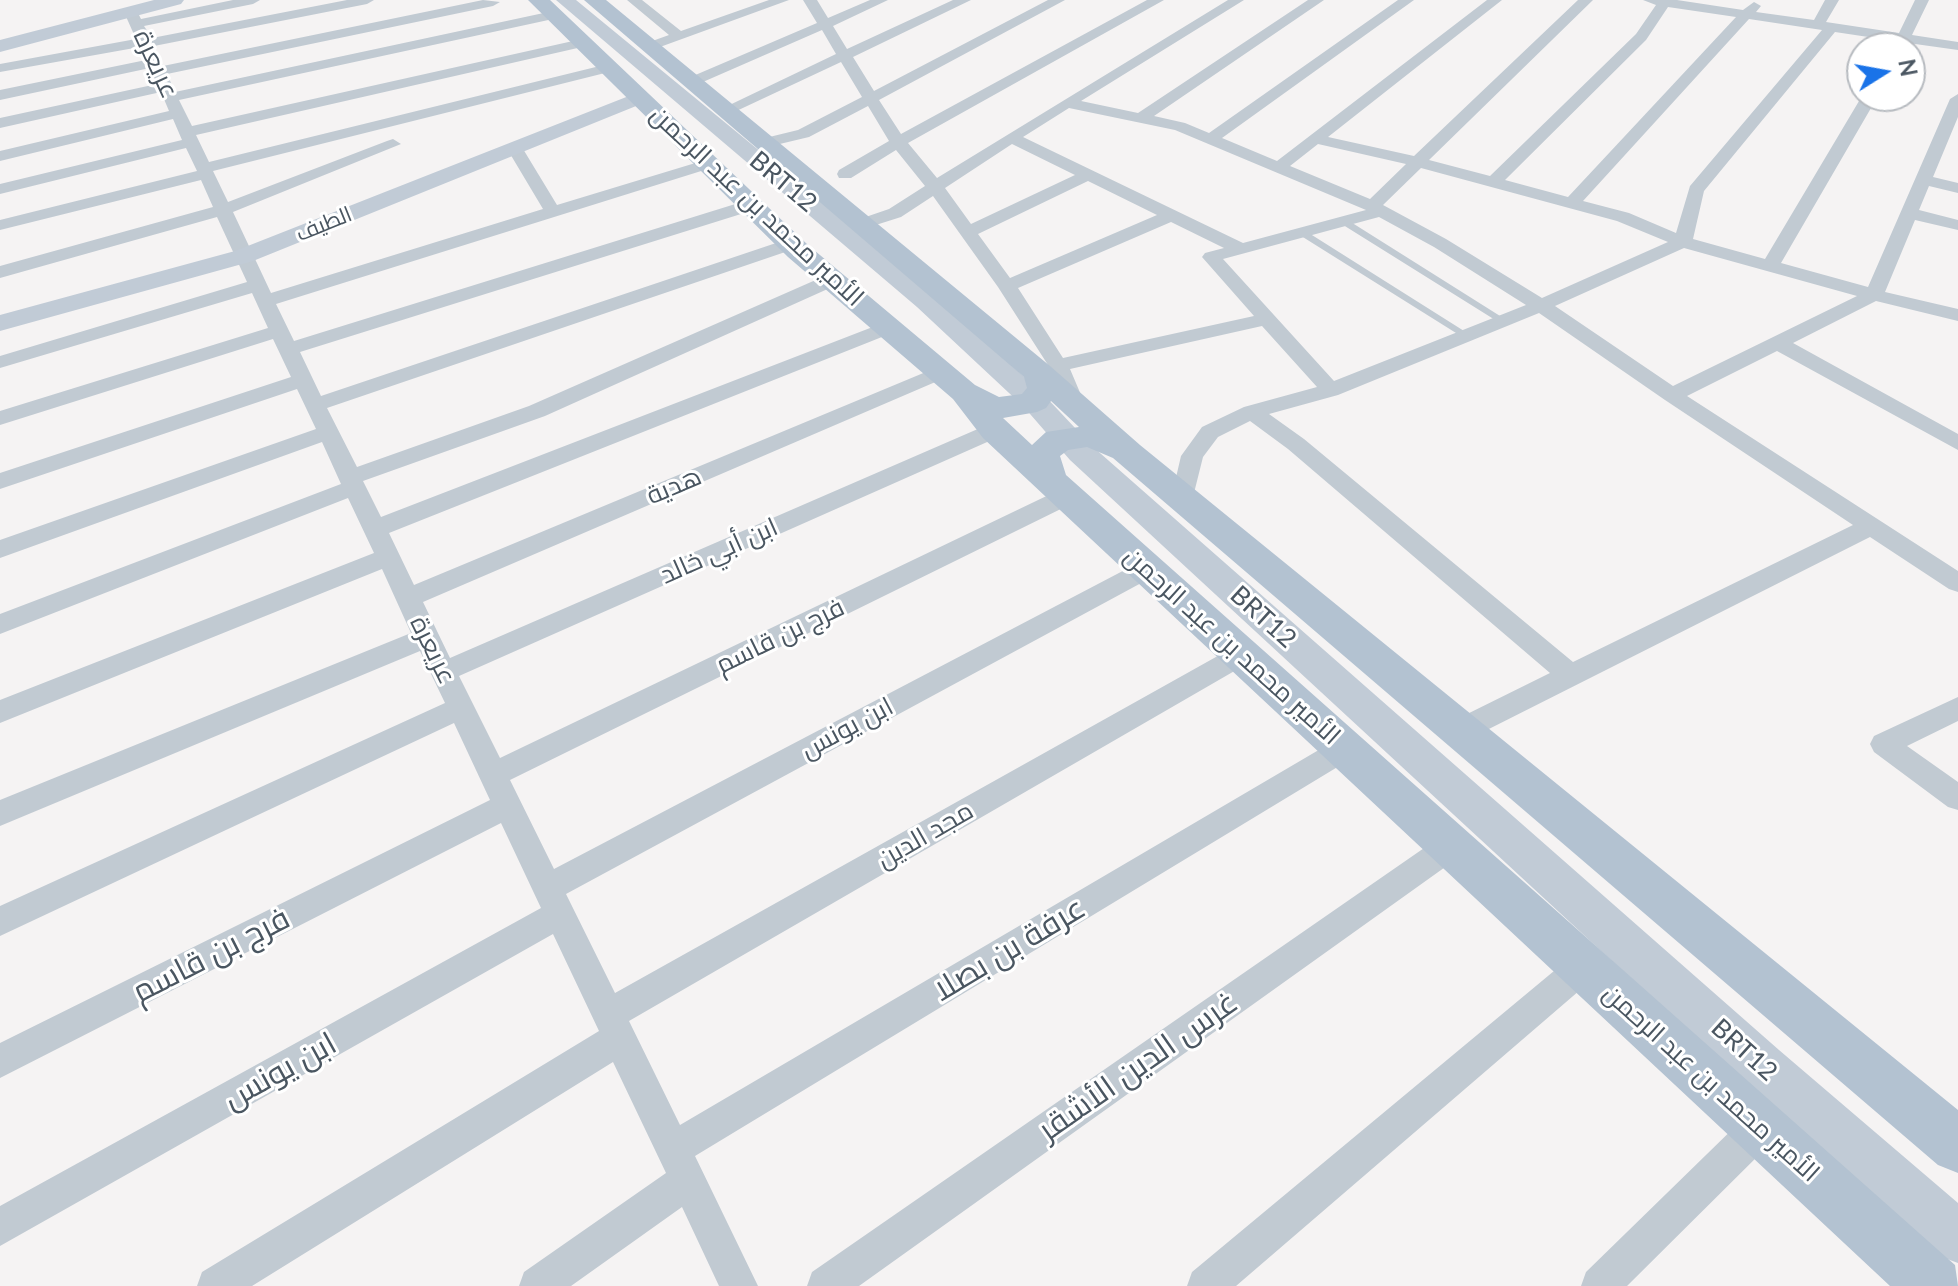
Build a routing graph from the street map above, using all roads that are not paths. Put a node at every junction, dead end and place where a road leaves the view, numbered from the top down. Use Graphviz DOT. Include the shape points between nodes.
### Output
graph roads {
  1 [pos="175,0"];
  2 [pos="253,0"];
  3 [pos="367,0"];
  4 [pos="594,0"];
  5 [pos="634,0"];
  6 [pos="728,0"];
  7 [pos="782,0"];
  8 [pos="810,0"];
  9 [pos="881,0"];
  10 [pos="964,0"];
  11 [pos="1058,0"];
  12 [pos="1157,0"];
  13 [pos="1237,0"];
  14 [pos="1317,0"];
  15 [pos="1407,0"];
  16 [pos="1495,0"];
  17 [pos="1586,0"];
  18 [pos="1758,0"];
  19 [pos="1832,0"];
  20 [pos="1922,0"];
  21 [pos="493,2"];
  22 [pos="1670,2"];
  23 [pos="552,5"];
  24 [pos="742,14"];
  25 [pos="1747,14"];
  26 [pos="826,25"];
  27 [pos="1825,26"];
  28 [pos="0,29"];
  29 [pos="1852,32"];
  30 [pos="1906,32"];
  31 [pos="679,36"];
  32 [pos="1926,44"];
  33 [pos="0,46"];
  34 [pos="1958,46"];
  35 [pos="649,47"];
  36 [pos="595,55"];
  37 [pos="845,56"];
  38 [pos="0,68"];
  39 [pos="158,69"];
  40 [pos="691,82"];
  41 [pos="0,95"];
  42 [pos="639,98"];
  43 [pos="871,98"];
  44 [pos="1958,99"];
  45 [pos="1067,103"];
  46 [pos="725,111"];
  47 [pos="1861,112"];
  48 [pos="1141,118"];
  49 [pos="0,123"];
  50 [pos="1011,137"];
  51 [pos="1210,139"];
  52 [pos="1315,139"];
  53 [pos="898,142"];
  54 [pos="763,143"];
  55 [pos="393,144"];
  56 [pos="514,147"];
  57 [pos="1936,150"];
  58 [pos="1958,155"];
  59 [pos="0,156"];
  60 [pos="1418,162"];
  61 [pos="708,164"];
  62 [pos="1279,167"];
  63 [pos="205,171"];
  64 [pos="845,174"];
  65 [pos="1088,175"];
  66 [pos="1923,180"];
  67 [pos="1494,182"];
  68 [pos="934,185"];
  69 [pos="1958,188"];
  70 [pos="0,189"];
  71 [pos="1572,203"];
  72 [pos="751,205"];
  73 [pos="1376,209"];
  74 [pos="223,210"];
  75 [pos="553,212"];
  76 [pos="1909,213"];
  77 [pos="1171,215"];
  78 [pos="1343,221"];
  79 [pos="0,225"];
  80 [pos="860,225"];
  81 [pos="1958,225"];
  82 [pos="968,232"];
  83 [pos="1301,232"];
  84 [pos="1683,242"];
  85 [pos="791,244"];
  86 [pos="1241,249"];
  87 [pos="244,256"];
  88 [pos="1770,266"];
  89 [pos="0,272"];
  90 [pos="834,279"];
  91 [pos="1007,286"];
  92 [pos="261,293"];
  93 [pos="1874,295"];
  94 [pos="1540,306"];
  95 [pos="1958,315"];
  96 [pos="1267,319"];
  97 [pos="1503,321"];
  98 [pos="0,323"];
  99 [pos="890,327"];
  100 [pos="1467,336"];
  101 [pos="284,340"];
  102 [pos="1778,343"];
  103 [pos="0,362"];
  104 [pos="303,380"];
  105 [pos="952,383"];
  106 [pos="1331,390"];
  107 [pos="1672,395"];
  108 [pos="1054,396"];
  109 [pos="315,405"];
  110 [pos="1252,412"];
  111 [pos="0,418"];
  112 [pos="1958,418"];
  113 [pos="995,430"];
  114 [pos="1936,431"];
  115 [pos="328,432"];
  116 [pos="1958,443"];
  117 [pos="0,481"];
  118 [pos="352,483"];
  119 [pos="1062,492"];
  120 [pos="1183,499"];
  121 [pos="1871,526"];
  122 [pos="375,529"];
  123 [pos="0,549"];
  124 [pos="388,557"];
  125 [pos="1147,569"];
  126 [pos="1958,583"];
  127 [pos="408,598"];
  128 [pos="0,624"];
  129 [pos="427,637"];
  130 [pos="1241,655"];
  131 [pos="443,672"];
  132 [pos="1570,675"];
  133 [pos="461,708"];
  134 [pos="1958,708"];
  135 [pos="0,712"];
  136 [pos="1461,730"];
  137 [pos="1344,749"];
  138 [pos="493,775"];
  139 [pos="1958,798"];
  140 [pos="508,805"];
  141 [pos="0,813"];
  142 [pos="1451,846"];
  143 [pos="554,901"];
  144 [pos="0,921"];
  145 [pos="1583,967"];
  146 [pos="614,1026"];
  147 [pos="0,1061"];
  148 [pos="1941,1110"];
  149 [pos="1760,1128"];
  150 [pos="1958,1145"];
  151 [pos="680,1164"];
  152 [pos="0,1227"];
  153 [pos="1958,1237"];
  154 [pos="216,1286"];
  155 [pos="538,1286"];
  156 [pos="739,1286"];
  157 [pos="826,1286"];
  158 [pos="1206,1286"];
  159 [pos="1600,1286"];
  160 [pos="1934,1286"];
  1 -- 39 [label="main road"];
  2 -- 39 [label="street"];
  3 -- 39 [label="street"];
  4 -- 35 [label="main road"];
  5 -- 31 [label="street"];
  6 -- 24 [label="street"];
  7 -- 24 [label="street"];
  8 -- 26 [label="street"];
  9 -- 26 [label="street"];
  10 -- 37 [label="street"];
  11 -- 43 [label="street"];
  12 -- 53 [label="street"];
  13 -- 45 [label="street"];
  14 -- 48 [label="street"];
  15 -- 51 [label="street"];
  16 -- 52 [label="street"];
  17 -- 60 [label="street"];
  18 -- 25 [label="street"];
  19 -- 27 [label="street"];
  20 -- 30 [label="street"];
  21 -- 39 [label="street"];
  22 -- 25 [label="street"];
  22 -- 67 [label="street"];
  23 -- 36 [label="main road, الأمير محمد بن عبد الرحمن"];
  23 -- 39 [label="street"];
  23 -- 108 [label="main road, BRT12"];
  24 -- 31 [label="street"];
  25 -- 27 [label="street"];
  25 -- 71 [label="street"];
  26 -- 37 [label="street"];
  26 -- 40 [label="street"];
  27 -- 29 [label="street"];
  27 -- 84 [label="street" via="1696,190"];
  28 -- 39 [label="main road"];
  31 -- 35 [label="street"];
  32 -- 34 [label="street"];
  33 -- 39 [label="main road"];
  35 -- 40 [label="main road"];
  36 -- 39 [label="street"];
  36 -- 42 [label="main road, الأمير محمد بن عبد الرحمن"];
  36 -- 63 [label="street"];
  37 -- 43 [label="street"];
  37 -- 46 [label="street"];
  38 -- 39 [label="street"];
  39 -- 41 [label="street"];
  39 -- 49 [label="street"];
  39 -- 59 [label="street"];
  39 -- 63 [label="street, عريعرة"];
  39 -- 70 [label="street"];
  40 -- 46 [label="main road"];
  42 -- 56 [label="main road, الطيف"];
  42 -- 61 [label="main road, الأمير محمد بن عبد الرحمن"];
  43 -- 53 [label="street"];
  43 -- 54 [label="street" via="803,134"];
  44 -- 57 [label="street"];
  45 -- 48 [label="street"];
  45 -- 50 [label="street"];
  46 -- 54 [label="main road"];
  47 -- 88 [label="street"];
  48 -- 51 [label="street"];
  50 -- 65 [label="street"];
  50 -- 68 [label="street"];
  51 -- 62 [label="street"];
  52 -- 60 [label="street"];
  52 -- 62 [label="street"];
  53 -- 64 [label="street"];
  53 -- 68 [label="street"];
  54 -- 80 [label="main road"];
  55 -- 74 [label="street"];
  56 -- 75 [label="street"];
  56 -- 87 [label="main road, الطيف"];
  57 -- 58 [label="street"];
  57 -- 66 [label="street"];
  60 -- 67 [label="street"];
  60 -- 73 [label="street"];
  61 -- 72 [label="main road, الأمير محمد بن عبد الرحمن"];
  61 -- 75 [label="street"];
  62 -- 73 [label="street"];
  63 -- 74 [label="street, عريعرة"];
  63 -- 79 [label="street"];
  65 -- 77 [label="street"];
  65 -- 82 [label="street"];
  66 -- 69 [label="street"];
  66 -- 76 [label="street"];
  67 -- 71 [label="street"];
  68 -- 80 [label="street" via="895,213"];
  68 -- 82 [label="street"];
  71 -- 84 [label="street"];
  72 -- 85 [label="main road, الأمير محمد بن عبد الرحمن"];
  72 -- 101 [label="street"];
  73 -- 78 [label="street"];
  73 -- 94 [label="street"];
  74 -- 87 [label="street, عريعرة"];
  74 -- 89 [label="street"];
  75 -- 92 [label="street"];
  76 -- 81 [label="street"];
  76 -- 93 [label="street"];
  77 -- 86 [label="street"];
  77 -- 91 [label="street"];
  78 -- 83 [label="street"];
  78 -- 97 [label="lane"];
  80 -- 108 [label="main road"];
  82 -- 91 [label="street"];
  83 -- 86 [label="street"];
  83 -- 100 [label="lane"];
  84 -- 88 [label="street"];
  84 -- 94 [label="street"];
  85 -- 90 [label="main road, الأمير محمد بن عبد الرحمن"];
  85 -- 109 [label="street"];
  86 -- 96 [label="street" via="1211,257"];
  87 -- 92 [label="street, عريعرة"];
  87 -- 98 [label="main road, الطيف"];
  88 -- 93 [label="street"];
  90 -- 99 [label="main road, الأمير محمد بن عبد الرحمن"];
  90 -- 118 [label="street" via="537,411"];
  91 -- 108 [label="street"];
  92 -- 101 [label="street, عريعرة"];
  92 -- 103 [label="street"];
  93 -- 95 [label="street"];
  93 -- 102 [label="street"];
  94 -- 97 [label="street"];
  94 -- 107 [label="street"];
  96 -- 106 [label="street"];
  96 -- 108 [label="street"];
  97 -- 100 [label="street"];
  99 -- 105 [label="main road, الأمير محمد بن عبد الرحمن"];
  99 -- 122 [label="street"];
  100 -- 106 [label="street"];
  101 -- 104 [label="street, عريعرة"];
  101 -- 111 [label="street"];
  102 -- 107 [label="street"];
  102 -- 114 [label="street"];
  104 -- 109 [label="street, عريعرة"];
  104 -- 117 [label="street"];
  105 -- 108 [label="main road" via="1003,408"];
  105 -- 113 [label="main road, الأمير محمد بن عبد الرحمن"];
  105 -- 127 [label="street, هدية"];
  106 -- 110 [label="street"];
  107 -- 121 [label="street"];
  108 -- 119 [label="main road" via="1050,445 1042,459"];
  108 -- 120 [label="main road"];
  108 -- 153 [label="main road, BRT12" via="1762,1067"];
  109 -- 115 [label="street, عريعرة"];
  110 -- 120 [label="street" via="1210,432 1192,456"];
  110 -- 132 [label="street"];
  112 -- 114 [label="street"];
  113 -- 119 [label="main road, الأمير محمد بن عبد الرحمن"];
  113 -- 131 [label="street, ابن أبي خالد"];
  114 -- 116 [label="street"];
  115 -- 118 [label="street, عريعرة"];
  115 -- 123 [label="street"];
  118 -- 122 [label="street, عريعرة"];
  118 -- 128 [label="street"];
  119 -- 125 [label="main road, الأمير محمد بن عبد الرحمن"];
  119 -- 138 [label="street, فرج بن قاسم"];
  120 -- 136 [label="main road"];
  121 -- 126 [label="street"];
  121 -- 132 [label="street"];
  122 -- 124 [label="street, عريعرة"];
  124 -- 127 [label="street, عريعرة"];
  124 -- 135 [label="street"];
  125 -- 130 [label="main road, الأمير محمد بن عبد الرحمن"];
  125 -- 143 [label="street, ابن يونس"];
  127 -- 129 [label="street, عريعرة"];
  129 -- 131 [label="street, عريعرة"];
  129 -- 141 [label="street"];
  130 -- 137 [label="main road, الأمير محمد بن عبد الرحمن"];
  130 -- 146 [label="street, مجد الدين"];
  131 -- 133 [label="street, عريعرة"];
  132 -- 136 [label="street"];
  133 -- 138 [label="street, عريعرة"];
  133 -- 144 [label="street"];
  134 -- 139 [label="street" via="1884,744"];
  136 -- 148 [label="main road"];
  137 -- 142 [label="main road, الأمير محمد بن عبد الرحمن"];
  137 -- 151 [label="street, عرفة بن بصلا"];
  138 -- 140 [label="street, عريعرة"];
  140 -- 143 [label="street, عريعرة"];
  140 -- 147 [label="street, فرج بن قاسم"];
  142 -- 145 [label="main road, الأمير محمد بن عبد الرحمن"];
  142 -- 157 [label="street, غرس الدين الأشقر"];
  143 -- 146 [label="street, عريعرة"];
  143 -- 152 [label="street, ابن يونس"];
  145 -- 149 [label="main road, الأمير محمد بن عبد الرحمن"];
  145 -- 158 [label="street"];
  146 -- 151 [label="street, عريعرة"];
  146 -- 154 [label="street, مجد الدين"];
  148 -- 150 [label="main road"];
  149 -- 159 [label="street"];
  149 -- 160 [label="main road, الأمير محمد بن عبد الرحمن"];
  151 -- 155 [label="street, عرفة بن بصلا"];
  151 -- 156 [label="street, عريعرة"];
}
